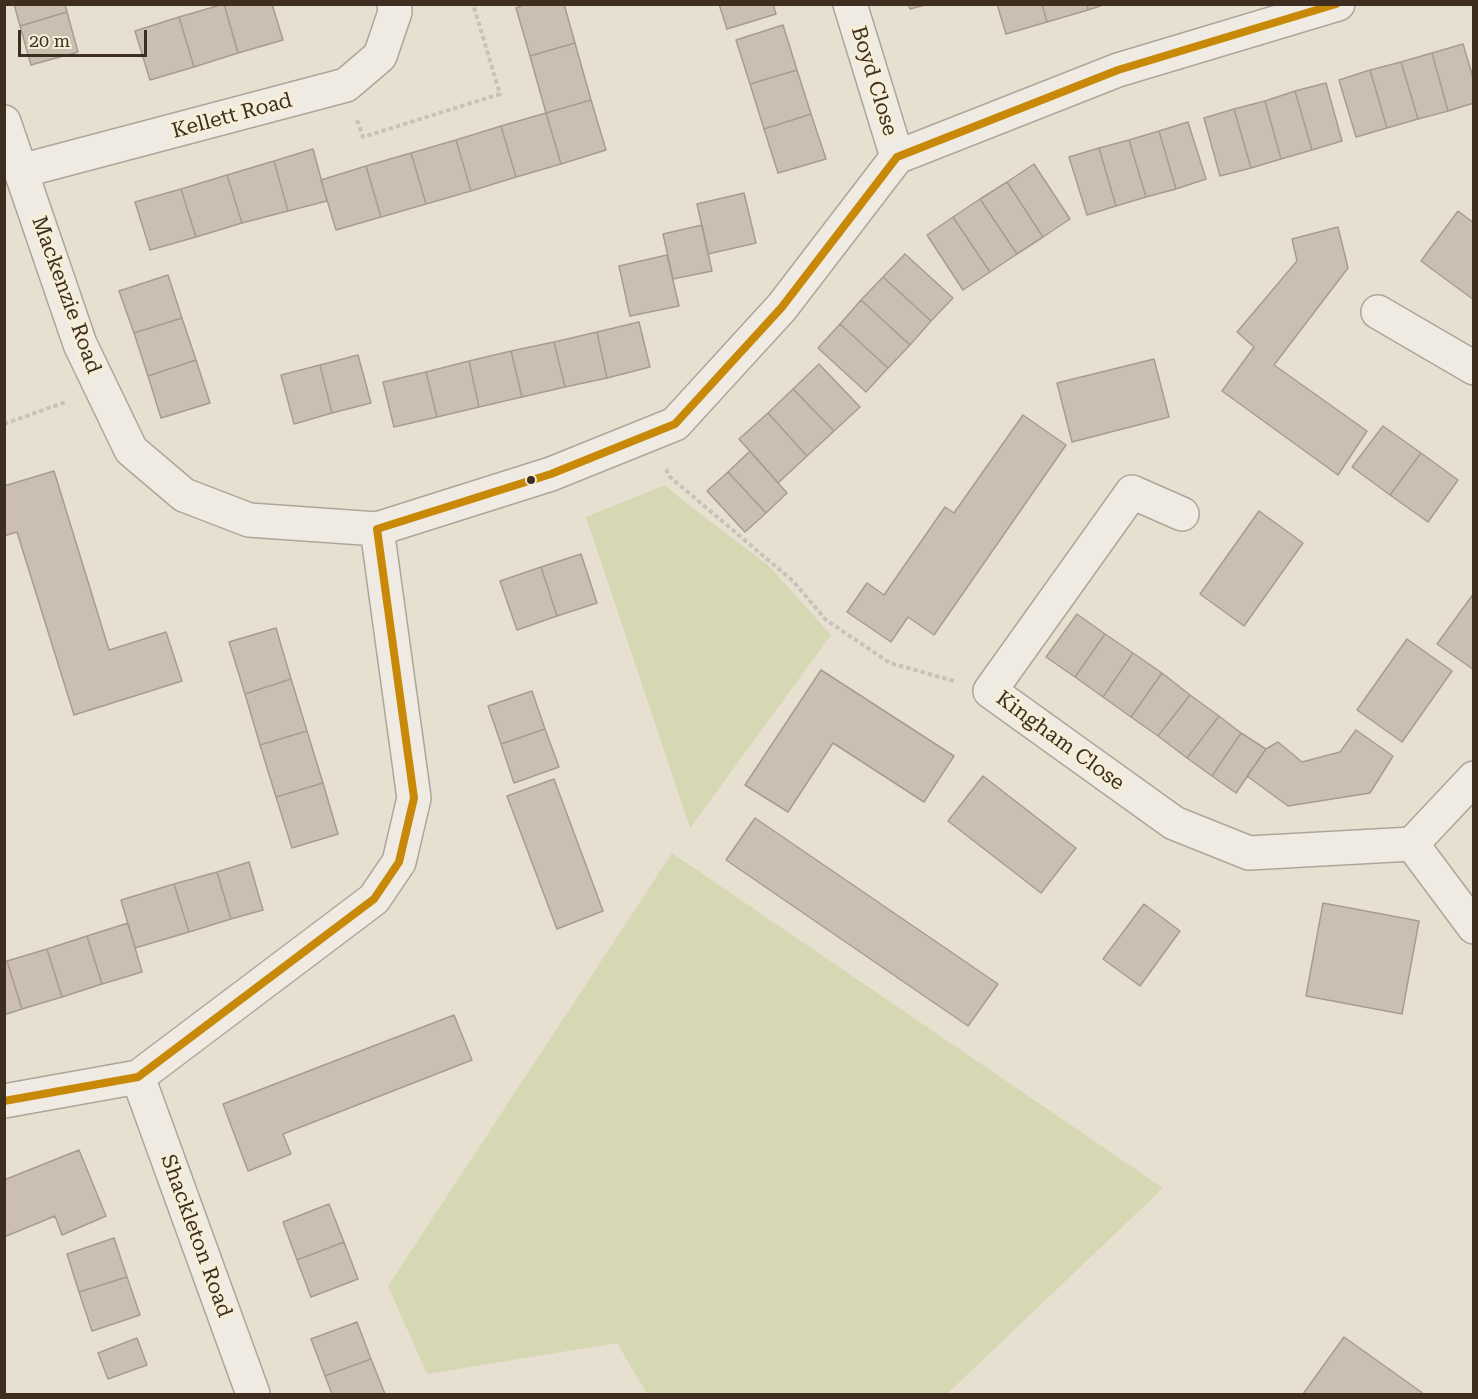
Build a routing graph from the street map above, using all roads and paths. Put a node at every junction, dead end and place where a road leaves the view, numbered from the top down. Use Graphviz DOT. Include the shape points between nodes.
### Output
graph roads {
  1 [pos="394,4"];
  2 [pos="473,4"];
  3 [pos="850,4"];
  4 [pos="1338,4"];
  5 [pos="346,85"];
  6 [pos="4,122"];
  7 [pos="897,157"];
  8 [pos="21,171"];
  9 [pos="1378,312"];
  10 [pos="1473,368"];
  11 [pos="102,390"];
  12 [pos="4,424"];
  13 [pos="650,435"];
  14 [pos="1182,514"];
  15 [pos="377,529"];
  16 [pos="990,692"];
  17 [pos="1473,778"];
  18 [pos="1412,844"];
  19 [pos="1473,927"];
  20 [pos="138,1077"];
  21 [pos="4,1101"];
  22 [pos="253,1395"];
  1 -- 5 [label="street, Kellett Road" via="395,12 380,56"];
  2 -- 5 [label="path" via="500,94 363,136"];
  3 -- 7 [label="street, Boyd Close"];
  4 -- 7 [label="street" via="1118,70"];
  5 -- 8 [label="street, Kellett Road"];
  6 -- 8 [label="street, Mackenzie Road"];
  7 -- 13 [label="street" via="782,307 675,424"];
  8 -- 11 [label="street, Mackenzie Road" via="80,344"];
  9 -- 10 [label="street"];
  11 -- 12 [label="path"];
  11 -- 15 [label="street, Mackenzie Road" via="130,450 184,495 249,520"];
  13 -- 15 [label="street" via="551,474"];
  13 -- 16 [label="path" via="670,477 793,581 826,620 890,663"];
  14 -- 16 [label="street, Kingham Close" via="1132,492"];
  15 -- 20 [label="street" via="414,798 399,862 374,899"];
  16 -- 18 [label="street, Kingham Close" via="1174,823 1249,853"];
  17 -- 18 [label="street"];
  18 -- 19 [label="street"];
  20 -- 21 [label="street"];
  20 -- 22 [label="street, Shackleton Road"];
}
